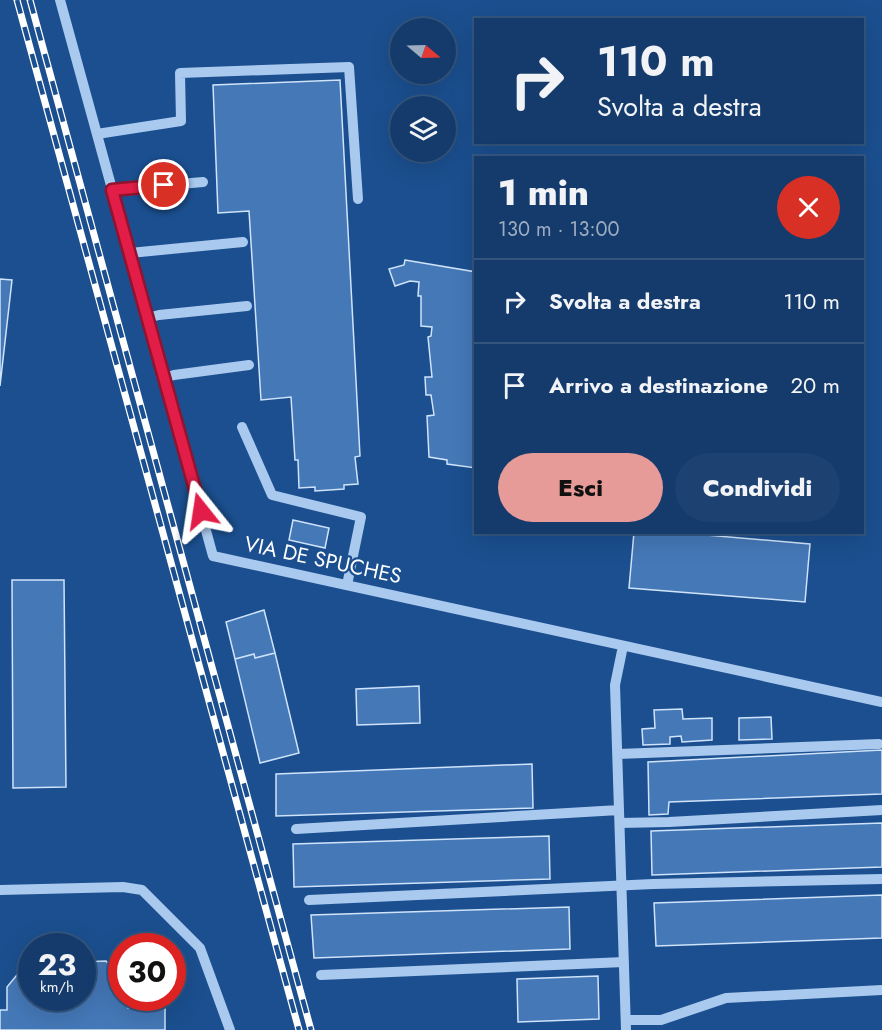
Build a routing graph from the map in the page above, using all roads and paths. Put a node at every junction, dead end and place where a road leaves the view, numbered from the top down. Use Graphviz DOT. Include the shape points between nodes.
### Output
graph roads {
  1 [pos="60,0"];
  2 [pos="97,134"];
  3 [pos="203,182"];
  4 [pos="112,190"];
  5 [pos="358,199"];
  6 [pos="243,242"];
  7 [pos="130,253"];
  8 [pos="247,306"];
  9 [pos="147,318"];
  10 [pos="249,365"];
  11 [pos="164,378"];
  12 [pos="242,427"];
  13 [pos="347,585"];
  14 [pos="623,646"];
  15 [pos="882,702"];
  16 [pos="879,744"];
  17 [pos="618,754"];
  18 [pos="619,810"];
  19 [pos="882,810"];
  20 [pos="620,823"];
  21 [pos="296,829"];
  22 [pos="882,879"];
  23 [pos="622,886"];
  24 [pos="0,890"];
  25 [pos="309,900"];
  26 [pos="624,962"];
  27 [pos="321,975"];
  28 [pos="882,990"];
  29 [pos="626,1025"];
  30 [pos="230,1030"];
  1 -- 2 [label="street, VIA DE SPUCHES"];
  2 -- 4 [label="street, VIA DE SPUCHES"];
  2 -- 5 [label="street" via="181,121 180,74 349,67"];
  3 -- 4 [label="street"];
  4 -- 7 [label="street, VIA DE SPUCHES"];
  6 -- 7 [label="street"];
  7 -- 9 [label="street, VIA DE SPUCHES"];
  8 -- 9 [label="street"];
  9 -- 11 [label="street, VIA DE SPUCHES"];
  10 -- 11 [label="street"];
  11 -- 13 [label="street, VIA DE SPUCHES" via="213,556"];
  12 -- 13 [label="street" via="272,495 361,517"];
  13 -- 14 [label="street, VIA DE SPUCHES"];
  14 -- 15 [label="street, VIA DE SPUCHES"];
  14 -- 17 [label="street" via="615,686"];
  16 -- 17 [label="street"];
  17 -- 18 [label="street"];
  18 -- 20 [label="street"];
  18 -- 21 [label="street"];
  19 -- 20 [label="street"];
  20 -- 23 [label="street"];
  22 -- 23 [label="street"];
  23 -- 25 [label="street"];
  23 -- 26 [label="street"];
  24 -- 30 [label="street" via="123,887 142,891 200,948"];
  26 -- 27 [label="street"];
  26 -- 29 [label="street"];
  28 -- 29 [label="street" via="726,998 661,1020"];
}
